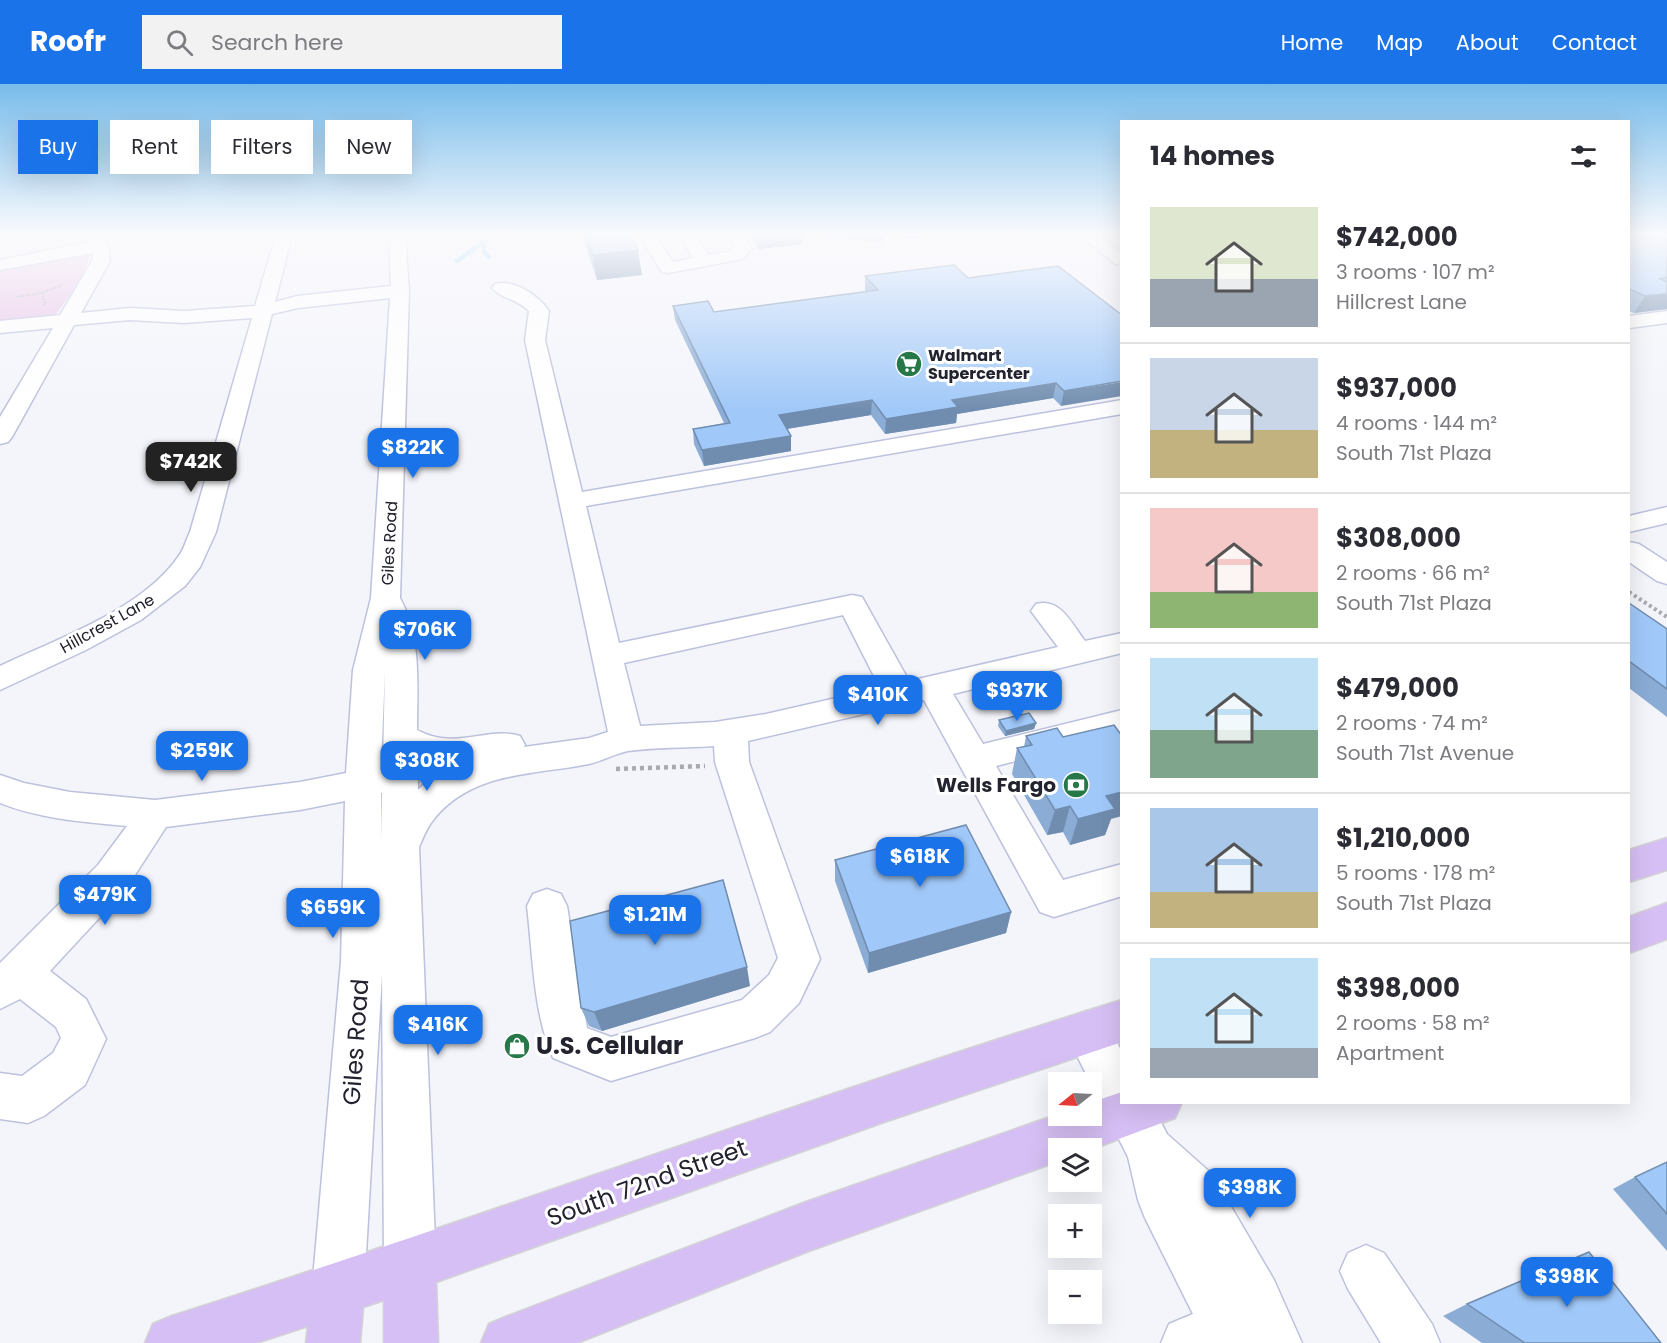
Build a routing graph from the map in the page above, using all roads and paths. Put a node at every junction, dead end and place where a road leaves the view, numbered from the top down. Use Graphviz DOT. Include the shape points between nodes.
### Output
graph roads {
  1 [pos="31,294"];
  2 [pos="83,294"];
  3 [pos="268,294"];
  4 [pos="517,294"];
  5 [pos="400,295"];
  6 [pos="17,297"];
  7 [pos="263,311"];
  8 [pos="1667,317"];
  9 [pos="69,319"];
  10 [pos="1630,322"];
  11 [pos="0,327"];
  12 [pos="10,405"];
  13 [pos="1120,407"];
  14 [pos="0,437"];
  15 [pos="572,501"];
  16 [pos="1667,515"];
  17 [pos="1630,524"];
  18 [pos="1630,551"];
  19 [pos="1667,575"];
  20 [pos="1630,577"];
  21 [pos="1630,593"];
  22 [pos="386,598"];
  23 [pos="1667,600"];
  24 [pos="1046,611"];
  25 [pos="1667,618"];
  26 [pos="1107,653"];
  27 [pos="607,656"];
  28 [pos="0,679"];
  29 [pos="917,691"];
  30 [pos="1120,722"];
  31 [pos="730,732"];
  32 [pos="400,736"];
  33 [pos="626,739"];
  34 [pos="974,759"];
  35 [pos="382,780"];
  36 [pos="0,789"];
  37 [pos="155,814"];
  38 [pos="400,847"];
  39 [pos="1667,854"];
  40 [pos="1630,866"];
  41 [pos="1120,881"];
  42 [pos="547,906"];
  43 [pos="1667,921"];
  44 [pos="1630,935"];
  45 [pos="10,981"];
  46 [pos="1105,1027"];
  47 [pos="1120,1068"];
  48 [pos="0,1096"];
  49 [pos="1137,1114"];
  50 [pos="410,1265"];
  51 [pos="1365,1270"];
  52 [pos="338,1290"];
  53 [pos="1232,1339"];
  54 [pos="172,1343"];
  55 [pos="333,1343"];
  56 [pos="411,1343"];
  57 [pos="508,1343"];
  58 [pos="1413,1343"];
  1 -- 6 [label="path"];
  2 -- 9 [label="street"];
  3 -- 7 [label="street, Hillcrest Lane"];
  4 -- 15 [label="street" via="539,311 535,340"];
  5 -- 7 [label="street" via="294,312"];
  5 -- 22 [label="street, Giles Road"];
  7 -- 9 [label="street"];
  7 -- 28 [label="street, Hillcrest Lane" via="203,532 190,561 167,589 140,609"];
  8 -- 10 [label="street"];
  9 -- 11 [label="street"];
  9 -- 12 [label="street"];
  12 -- 14 [label="street"];
  13 -- 15 [label="street"];
  15 -- 27 [label="street"];
  16 -- 17 [label="street"];
  18 -- 19 [label="street"];
  20 -- 23 [label="street"];
  21 -- 25 [label="path"];
  22 -- 32 [label="street, Giles Road" via="396,620 400,659"];
  22 -- 35 [label="street, Giles Road" via="369,670"];
  24 -- 26 [label="street"];
  26 -- 29 [label="street"];
  27 -- 29 [label="street" via="852,604"];
  27 -- 33 [label="street"];
  29 -- 31 [label="street"];
  29 -- 34 [label="street"];
  30 -- 34 [label="street"];
  31 -- 33 [label="street"];
  31 -- 42 [label="street" via="732,762 799,959 784,989 755,1017 611,1059 569,1044"];
  32 -- 33 [label="street" via="418,747 471,753 598,730"];
  32 -- 35 [label="street, Giles Road"];
  33 -- 38 [label="street" via="589,751 501,765 462,778 420,810"];
  34 -- 41 [label="street" via="1054,900"];
  35 -- 37 [label="street" via="289,798"];
  35 -- 38 [label="street, Giles Road"];
  35 -- 52 [label="street, Giles Road" via="362,962"];
  36 -- 37 [label="street" via="70,806"];
  37 -- 45 [label="street" via="112,877"];
  38 -- 50 [label="street, Giles Road"];
  39 -- 40 [label="main road"];
  43 -- 44 [label="main road"];
  45 -- 48 [label="street" via="71,1013 84,1039 69,1069 28,1100"];
  46 -- 47 [label="street"];
  46 -- 50 [label="main road, South 72nd Street"];
  49 -- 53 [label="street" via="1163,1200"];
  49 -- 57 [label="main road" via="806,1227"];
  50 -- 52 [label="main road, South 72nd Street"];
  50 -- 56 [label="main road, Giles Road"];
  51 -- 58 [label="street"];
  52 -- 54 [label="main road, South 72nd Street"];
  52 -- 55 [label="main road, Giles Road"];
}
